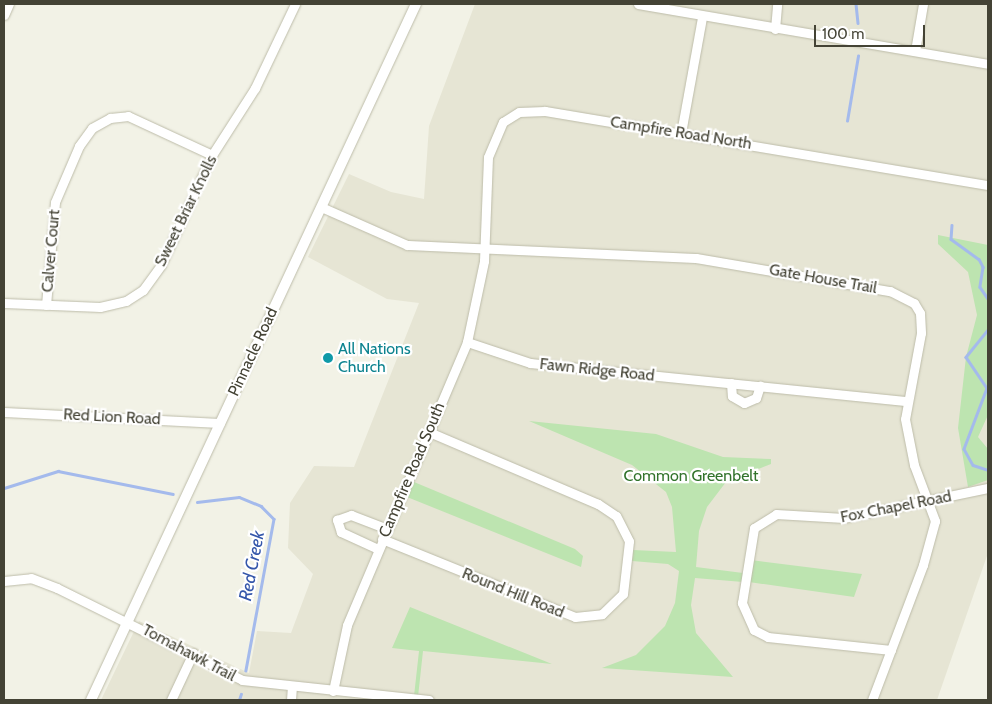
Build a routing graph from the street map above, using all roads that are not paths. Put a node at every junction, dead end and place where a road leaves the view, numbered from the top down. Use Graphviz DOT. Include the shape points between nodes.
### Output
graph roads {
  1 [pos="295,4"];
  2 [pos="416,4"];
  3 [pos="638,4"];
  4 [pos="777,4"];
  5 [pos="923,4"];
  6 [pos="702,17"];
  7 [pos="775,29"];
  8 [pos="915,51"];
  9 [pos="988,64"];
  10 [pos="681,133"];
  11 [pos="212,155"];
  12 [pos="988,186"];
  13 [pos="322,207"];
  14 [pos="484,248"];
  15 [pos="4,302"];
  16 [pos="46,304"];
  17 [pos="467,342"];
  18 [pos="731,383"];
  19 [pos="760,386"];
  20 [pos="905,401"];
  21 [pos="4,412"];
  22 [pos="220,422"];
  23 [pos="429,432"];
  24 [pos="988,488"];
  25 [pos="925,501"];
  26 [pos="387,529"];
  27 [pos="382,539"];
  28 [pos="378,549"];
  29 [pos="4,581"];
  30 [pos="128,622"];
  31 [pos="890,650"];
  32 [pos="193,653"];
  33 [pos="292,687"];
  34 [pos="332,691"];
  35 [pos="408,699"];
  36 [pos="91,700"];
  37 [pos="172,700"];
  38 [pos="291,700"];
  39 [pos="429,700"];
  40 [pos="872,700"];
  1 -- 11 [label="street, Sweet Briar Knolls" via="255,88"];
  2 -- 13 [label="street, Pinnacle Road"];
  3 -- 6 [label="street"];
  4 -- 7 [label="street"];
  5 -- 8 [label="street"];
  6 -- 7 [label="street"];
  6 -- 10 [label="street"];
  7 -- 8 [label="street"];
  8 -- 9 [label="street"];
  10 -- 12 [label="street, Campfire Road North"];
  10 -- 14 [label="street, Campfire Road North" via="545,111 511,116 498,126 490,144"];
  11 -- 16 [label="street, Sweet Briar Knolls" via="161,265 143,290 109,306"];
  11 -- 16 [label="street, Calver Court" via="128,116 110,118 92,128 79,146 55,202"];
  13 -- 14 [label="street, Gate House Trail" via="396,243"];
  13 -- 22 [label="street, Pinnacle Road"];
  14 -- 17 [label="street, Campfire Road South"];
  14 -- 20 [label="street, Gate House Trail" via="696,258 900,294 914,304 922,324"];
  15 -- 16 [label="street, Sweet Briar Knolls"];
  17 -- 18 [label="street, Fawn Ridge Road" via="530,363"];
  17 -- 23 [label="street, Campfire Road South"];
  18 -- 19 [label="street, Fawn Ridge Road"];
  18 -- 19 [label="street" via="732,396 744,403 756,398"];
  19 -- 20 [label="street, Fawn Ridge Road"];
  20 -- 25 [label="street, Gate House Trail" via="910,448"];
  21 -- 22 [label="street, Red Lion Road"];
  22 -- 30 [label="street, Pinnacle Road"];
  23 -- 26 [label="street, Campfire Road South"];
  23 -- 27 [label="street, Round Hill Road" via="616,516 629,541 623,594 602,614 570,616"];
  24 -- 25 [label="street, Fox Chapel Road"];
  25 -- 31 [label="street, Gate House Trail" via="933,513 934,529"];
  25 -- 31 [label="street, Fox Chapel Road" via="834,519 776,514 759,522 749,539 742,603 754,630 768,637"];
  26 -- 27 [label="street, Campfire Road South"];
  26 -- 28 [label="street" via="351,515 337,520 341,532"];
  27 -- 28 [label="street, Campfire Road South"];
  28 -- 34 [label="street, Campfire Road South" via="341,642"];
  29 -- 30 [label="street, Tomahawk Trail" via="41,581"];
  30 -- 32 [label="street, Tomahawk Trail"];
  30 -- 36 [label="street, Pinnacle Road"];
  31 -- 40 [label="street, Gate House Trail"];
  32 -- 33 [label="street, Tomahawk Trail" via="236,678"];
  32 -- 37 [label="street"];
  33 -- 34 [label="street, Tomahawk Trail"];
  33 -- 38 [label="street"];
  34 -- 35 [label="street, Tomahawk Trail"];
  35 -- 39 [label="street, Tomahawk Trail"];
}
